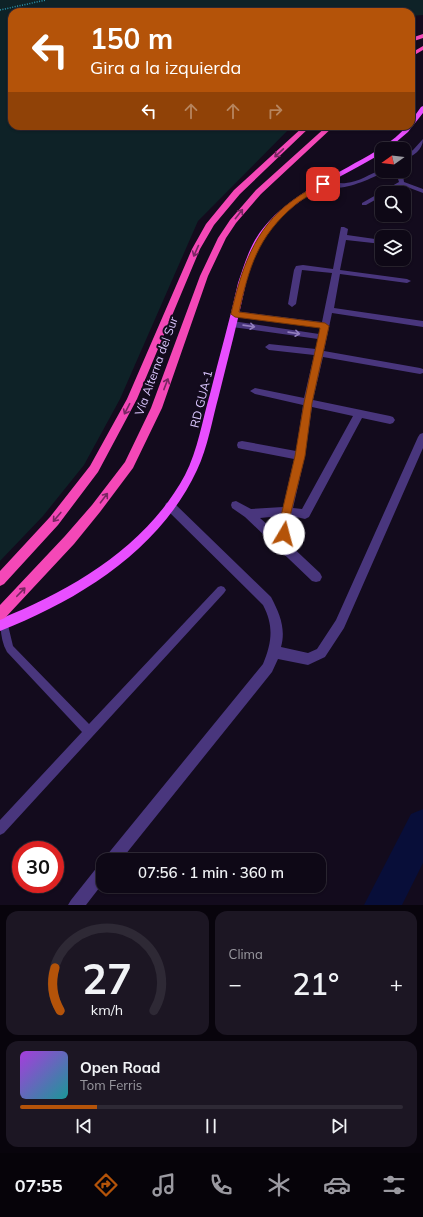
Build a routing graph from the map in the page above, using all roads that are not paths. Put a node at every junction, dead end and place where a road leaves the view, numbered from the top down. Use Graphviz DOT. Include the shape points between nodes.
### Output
graph roads {
  1 [pos="423,108"];
  2 [pos="415,120"];
  3 [pos="304,130"];
  4 [pos="327,130"];
  5 [pos="407,130"];
  6 [pos="423,141"];
  7 [pos="394,142"];
  8 [pos="411,154"];
  9 [pos="375,155"];
  10 [pos="375,174"];
  11 [pos="401,178"];
  12 [pos="402,183"];
  13 [pos="323,184"];
  14 [pos="397,186"];
  15 [pos="423,191"];
  16 [pos="375,198"];
  17 [pos="364,204"];
  18 [pos="375,240"];
  19 [pos="335,272"];
  20 [pos="407,281"];
  21 [pos="292,304"];
  22 [pos="329,310"];
  23 [pos="235,314"];
  24 [pos="232,324"];
  25 [pos="423,324"];
  26 [pos="325,326"];
  27 [pos="323,337"];
  28 [pos="269,347"];
  29 [pos="320,353"];
  30 [pos="420,371"];
  31 [pos="255,391"];
  32 [pos="308,403"];
  33 [pos="359,414"];
  34 [pos="390,420"];
  35 [pos="423,437"];
  36 [pos="242,445"];
  37 [pos="300,456"];
  38 [pos="236,505"];
  39 [pos="170,506"];
  40 [pos="286,512"];
  41 [pos="249,514"];
  42 [pos="282,545"];
  43 [pos="316,577"];
  44 [pos="0,580"];
  45 [pos="221,590"];
  46 [pos="1,621"];
  47 [pos="274,652"];
  48 [pos="89,732"];
  49 [pos="0,829"];
  50 [pos="118,853"];
  51 [pos="96,880"];
  52 [pos="76,905"];
  1 -- 2 [label="main road, RD GUA-1"];
  3 -- 44 [label="highway, Vía Alterna del Sur, one-way" via="237,192 210,224 196,249 132,400 94,469 54,521"];
  46 -- 4 [label="highway, Vía Alterna del Sur, one-way" via="96,509 131,463 167,382 202,283 221,240 252,197"];
  5 -- 7 [label="main road, RD GUA-1"];
  6 -- 8 [label="lane"];
  9 -- 13 [label="main road, RD GUA-1"];
  10 -- 13 [label="lane" via="348,186"];
  11 -- 12 [label="lane"];
  12 -- 14 [label="lane"];
  12 -- 15 [label="lane"];
  13 -- 23 [label="main road, RD GUA-1" via="293,202 272,222 262,236 250,258"];
  16 -- 17 [label="lane"];
  18 -- 19 [label="street" via="343,233"];
  19 -- 20 [label="street"];
  19 -- 21 [label="street" via="299,268"];
  19 -- 22 [label="street"];
  22 -- 25 [label="street"];
  22 -- 26 [label="street"];
  23 -- 24 [label="main road, RD GUA-1"];
  23 -- 26 [label="street"];
  24 -- 27 [label="street, one-way"];
  24 -- 39 [label="main road, RD GUA-1" via="202,446 188,479"];
  26 -- 27 [label="street"];
  27 -- 29 [label="street"];
  28 -- 29 [label="street"];
  29 -- 30 [label="street"];
  29 -- 32 [label="street"];
  31 -- 32 [label="street"];
  32 -- 33 [label="street"];
  32 -- 37 [label="street"];
  33 -- 34 [label="street"];
  33 -- 40 [label="street" via="305,514"];
  35 -- 47 [label="street" via="340,624 321,653 308,659"];
  36 -- 37 [label="street"];
  37 -- 40 [label="street"];
  38 -- 41 [label="street"];
  39 -- 46 [label="main road, RD GUA-1" via="157,523 116,561 84,584 45,606"];
  39 -- 47 [label="street" via="268,601 275,614 278,630"];
  40 -- 41 [label="street"];
  40 -- 42 [label="street"];
  41 -- 42 [label="street"];
  42 -- 43 [label="street"];
  45 -- 48 [label="lane"];
  46 -- 48 [label="lane" via="10,649"];
  47 -- 50 [label="street" via="268,668"];
  48 -- 49 [label="lane"];
  51 -- 52 [label="street"];
}
